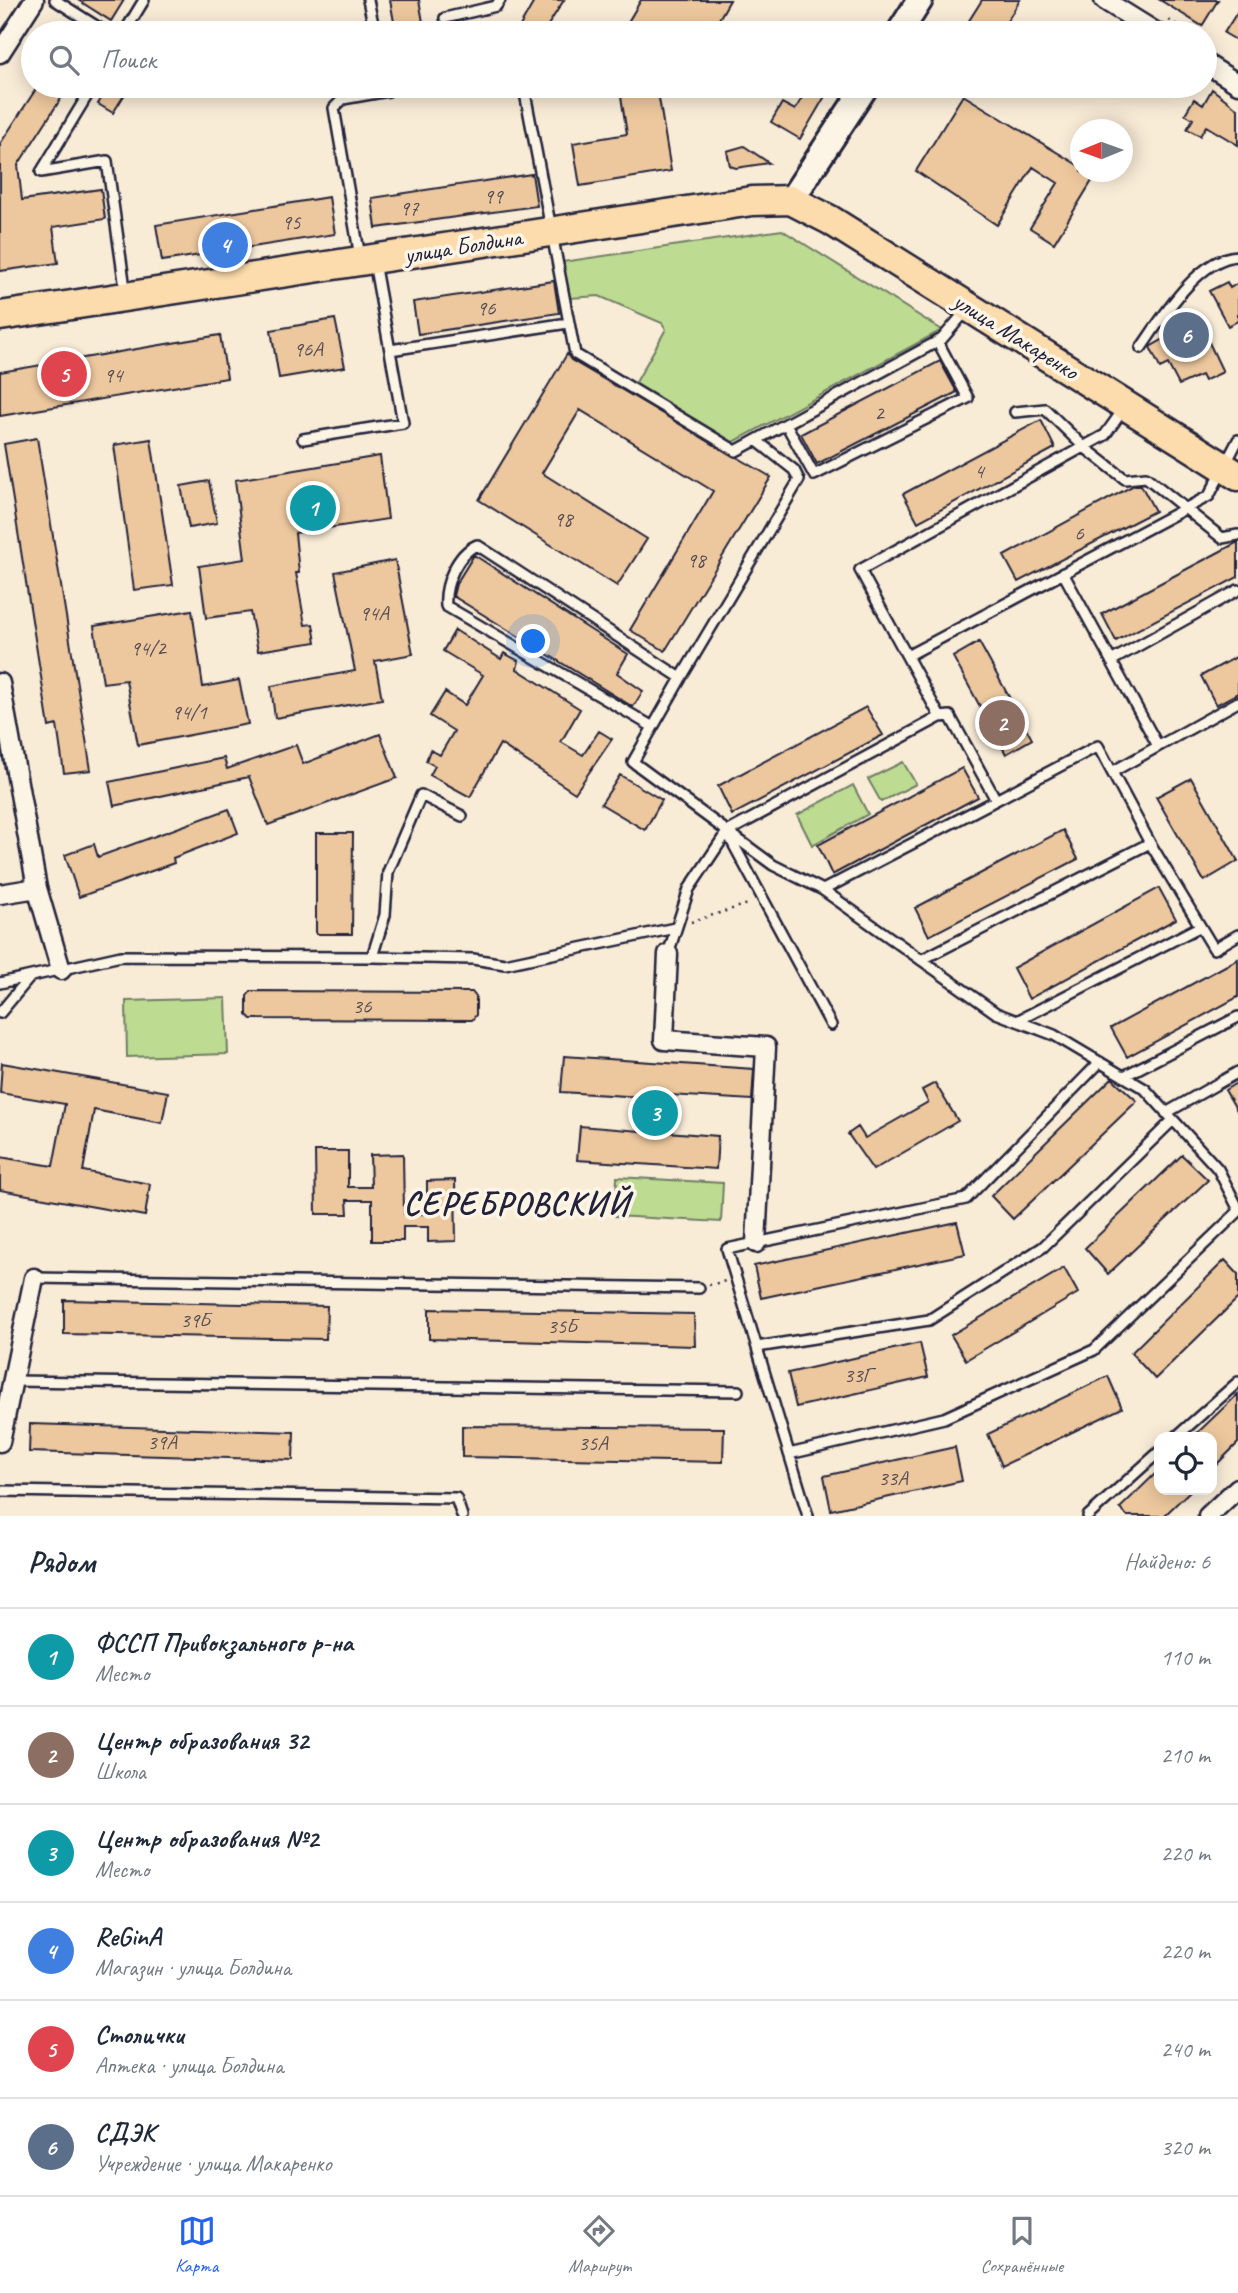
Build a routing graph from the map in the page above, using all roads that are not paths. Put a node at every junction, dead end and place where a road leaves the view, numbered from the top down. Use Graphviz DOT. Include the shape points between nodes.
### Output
graph roads {
  1 [pos="34,0"];
  2 [pos="55,0"];
  3 [pos="144,0"];
  4 [pos="368,0"];
  5 [pos="500,0"];
  6 [pos="920,0"];
  7 [pos="1104,0"];
  8 [pos="445,18"];
  9 [pos="88,21"];
  10 [pos="131,21"];
  11 [pos="372,21"];
  12 [pos="907,21"];
  13 [pos="1138,21"];
  14 [pos="0,53"];
  15 [pos="1217,71"];
  16 [pos="1238,84"];
  17 [pos="86,98"];
  18 [pos="349,98"];
  19 [pos="526,98"];
  20 [pos="858,98"];
  21 [pos="791,200"];
  22 [pos="550,232"];
  23 [pos="1238,256"];
  24 [pos="368,262"];
  25 [pos="127,296"];
  26 [pos="969,307"];
  27 [pos="0,316"];
  28 [pos="568,323"];
  29 [pos="938,342"];
  30 [pos="1141,348"];
  31 [pos="390,350"];
  32 [pos="1126,406"];
  33 [pos="1015,412"];
  34 [pos="786,424"];
  35 [pos="303,439"];
  36 [pos="756,440"];
  37 [pos="1238,440"];
  38 [pos="1084,447"];
  39 [pos="1231,472"];
  40 [pos="1185,509"];
  41 [pos="1238,535"];
  42 [pos="1063,573"];
  43 [pos="1238,590"];
  44 [pos="907,656"];
  45 [pos="1111,661"];
  46 [pos="681,678"];
  47 [pos="0,683"];
  48 [pos="1238,702"];
  49 [pos="940,718"];
  50 [pos="653,727"];
  51 [pos="1158,747"];
  52 [pos="1112,772"];
  53 [pos="996,800"];
  54 [pos="462,816"];
  55 [pos="727,832"];
  56 [pos="1150,843"];
  57 [pos="37,888"];
  58 [pos="823,890"];
  59 [pos="0,894"];
  60 [pos="1199,927"];
  61 [pos="675,928"];
  62 [pos="1238,935"];
  63 [pos="668,954"];
  64 [pos="372,957"];
  65 [pos="921,960"];
  66 [pos="61,970"];
  67 [pos="30,977"];
  68 [pos="0,983"];
  69 [pos="0,1013"];
  70 [pos="1238,1017"];
  71 [pos="1017,1021"];
  72 [pos="831,1025"];
  73 [pos="1100,1062"];
  74 [pos="1238,1072"];
  75 [pos="1124,1076"];
  76 [pos="1169,1116"];
  77 [pos="1235,1193"];
  78 [pos="1238,1210"];
  79 [pos="756,1243"];
  80 [pos="34,1278"];
  81 [pos="699,1288"];
  82 [pos="757,1348"];
  83 [pos="13,1381"];
  84 [pos="1238,1382"];
  85 [pos="737,1391"];
  86 [pos="1182,1432"];
  87 [pos="0,1442"];
  88 [pos="789,1454"];
  89 [pos="1154,1457"];
  90 [pos="1238,1488"];
  91 [pos="0,1491"];
  92 [pos="462,1516"];
  93 [pos="808,1516"];
  94 [pos="1088,1516"];
  95 [pos="1208,1516"];
  1 -- 14 [label="street"];
  2 -- 9 [label="lane"];
  3 -- 10 [label="lane"];
  4 -- 11 [label="lane"];
  5 -- 8 [label="lane" via="496,6"];
  6 -- 12 [label="main road"];
  7 -- 13 [label="street"];
  15 -- 16 [label="street"];
  17 -- 25 [label="lane" via="41,172 107,161"];
  18 -- 24 [label="lane" via="334,108"];
  19 -- 22 [label="lane"];
  20 -- 21 [label="main road"];
  21 -- 22 [label="main road, улица Болдина" via="752,201"];
  21 -- 26 [label="main road, улица Макаренко"];
  22 -- 24 [label="main road, улица Болдина"];
  22 -- 28 [label="lane"];
  23 -- 30 [label="lane" via="1227,256 1182,289"];
  24 -- 25 [label="main road, улица Болдина"];
  24 -- 31 [label="lane"];
  25 -- 27 [label="main road, улица Болдина"];
  26 -- 29 [label="lane"];
  26 -- 32 [label="main road, улица Макаренко"];
  28 -- 31 [label="lane"];
  28 -- 36 [label="lane" via="575,354 736,451"];
  29 -- 34 [label="lane"];
  29 -- 34 [label="lane" via="968,398 814,475"];
  31 -- 35 [label="lane" via="403,422"];
  32 -- 38 [label="lane" via="1105,435"];
  32 -- 39 [label="main road, улица Макаренко"];
  33 -- 38 [label="lane" via="1045,409"];
  34 -- 36 [label="lane"];
  36 -- 46 [label="lane" via="794,470 799,480"];
  37 -- 39 [label="lane"];
  38 -- 40 [label="lane" via="1125,479 1146,477"];
  38 -- 44 [label="lane" via="860,569"];
  39 -- 40 [label="lane" via="1209,496"];
  40 -- 41 [label="lane" via="1222,538"];
  40 -- 42 [label="lane"];
  42 -- 44 [label="lane"];
  42 -- 45 [label="lane"];
  43 -- 45 [label="lane"];
  44 -- 49 [label="lane"];
  45 -- 51 [label="lane"];
  46 -- 50 [label="lane"];
  46 -- 50 [label="lane" via="477,545 466,550 444,590 446,606"];
  47 -- 57 [label="street"];
  48 -- 51 [label="lane"];
  49 -- 53 [label="lane" via="950,716"];
  49 -- 55 [label="lane"];
  50 -- 55 [label="lane" via="633,762"];
  51 -- 52 [label="lane"];
  52 -- 53 [label="lane" via="1098,746"];
  52 -- 56 [label="lane"];
  53 -- 58 [label="lane"];
  54 -- 64 [label="lane" via="421,795 388,872 385,915"];
  55 -- 58 [label="lane" via="773,866"];
  55 -- 61 [label="lane" via="689,889"];
  55 -- 72 [label="lane"];
  56 -- 60 [label="lane"];
  56 -- 65 [label="lane"];
  57 -- 59 [label="street"];
  57 -- 66 [label="street"];
  58 -- 65 [label="lane"];
  60 -- 62 [label="lane" via="1214,949"];
  60 -- 71 [label="lane"];
  61 -- 63 [label="lane"];
  61 -- 64 [label="lane" via="505,964"];
  63 -- 79 [label="street" via="664,1040 766,1047"];
  64 -- 66 [label="lane" via="121,956"];
  65 -- 71 [label="lane" via="996,1013"];
  66 -- 67 [label="lane"];
  67 -- 68 [label="lane"];
  67 -- 69 [label="lane"];
  70 -- 75 [label="lane"];
  71 -- 73 [label="lane" via="1054,1035"];
  73 -- 75 [label="lane"];
  73 -- 79 [label="lane" via="966,1199"];
  74 -- 76 [label="lane"];
  75 -- 76 [label="lane" via="1145,1089"];
  76 -- 77 [label="lane"];
  76 -- 82 [label="lane" via="1043,1247 929,1320"];
  77 -- 78 [label="lane"];
  78 -- 88 [label="lane" via="1094,1350 944,1418"];
  79 -- 82 [label="lane" via="727,1249"];
  80 -- 81 [label="lane"];
  80 -- 83 [label="street"];
  82 -- 88 [label="lane"];
  83 -- 85 [label="lane"];
  83 -- 87 [label="street"];
  84 -- 86 [label="lane"];
  88 -- 93 [label="lane"];
  89 -- 94 [label="lane"];
  90 -- 95 [label="street"];
  91 -- 92 [label="lane" via="456,1499"];
}
